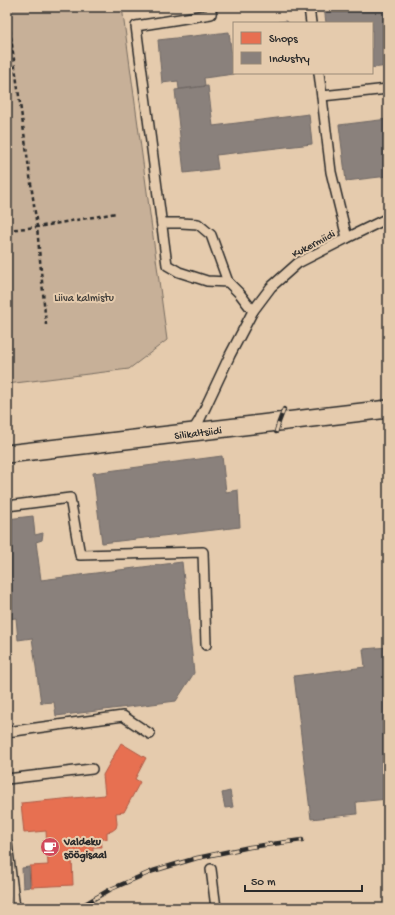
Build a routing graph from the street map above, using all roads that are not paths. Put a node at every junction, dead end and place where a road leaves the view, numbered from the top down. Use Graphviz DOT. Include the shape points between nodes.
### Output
graph roads {
  1 [pos="212,7"];
  2 [pos="309,7"];
  3 [pos="311,22"];
  4 [pos="318,74"];
  5 [pos="388,89"];
  6 [pos="322,96"];
  7 [pos="388,218"];
  8 [pos="162,224"];
  9 [pos="347,238"];
  10 [pos="228,282"];
  11 [pos="253,311"];
  12 [pos="388,409"];
  13 [pos="192,432"];
  14 [pos="7,454"];
  15 [pos="7,506"];
  16 [pos="206,645"];
  17 [pos="7,732"];
  18 [pos="150,734"];
  19 [pos="92,769"];
  20 [pos="7,779"];
  21 [pos="7,843"];
  22 [pos="211,869"];
  23 [pos="15,908"];
  24 [pos="216,908"];
  1 -- 8 [label="lane" via="211,14 136,26"];
  2 -- 3 [label="lane"];
  4 -- 6 [label="lane, Kukermiidi"];
  5 -- 6 [label="lane"];
  6 -- 9 [label="lane, Kukermiidi" via="331,172"];
  7 -- 9 [label="lane"];
  8 -- 10 [label="lane" via="198,224 211,235"];
  8 -- 10 [label="lane" via="167,265 179,272 207,281"];
  9 -- 11 [label="lane, Kukermiidi" via="298,263 271,287"];
  10 -- 11 [label="lane"];
  11 -- 13 [label="lane, Kukermiidi" via="200,422"];
  12 -- 13 [label="street, Silikaltsiidi"];
  13 -- 14 [label="street, Silikaltsiidi"];
  15 -- 16 [label="lane" via="70,498 80,555 203,552"];
  17 -- 18 [label="lane" via="123,716"];
  19 -- 20 [label="lane"];
  21 -- 23 [label="lane"];
  22 -- 24 [label="lane"];
}
